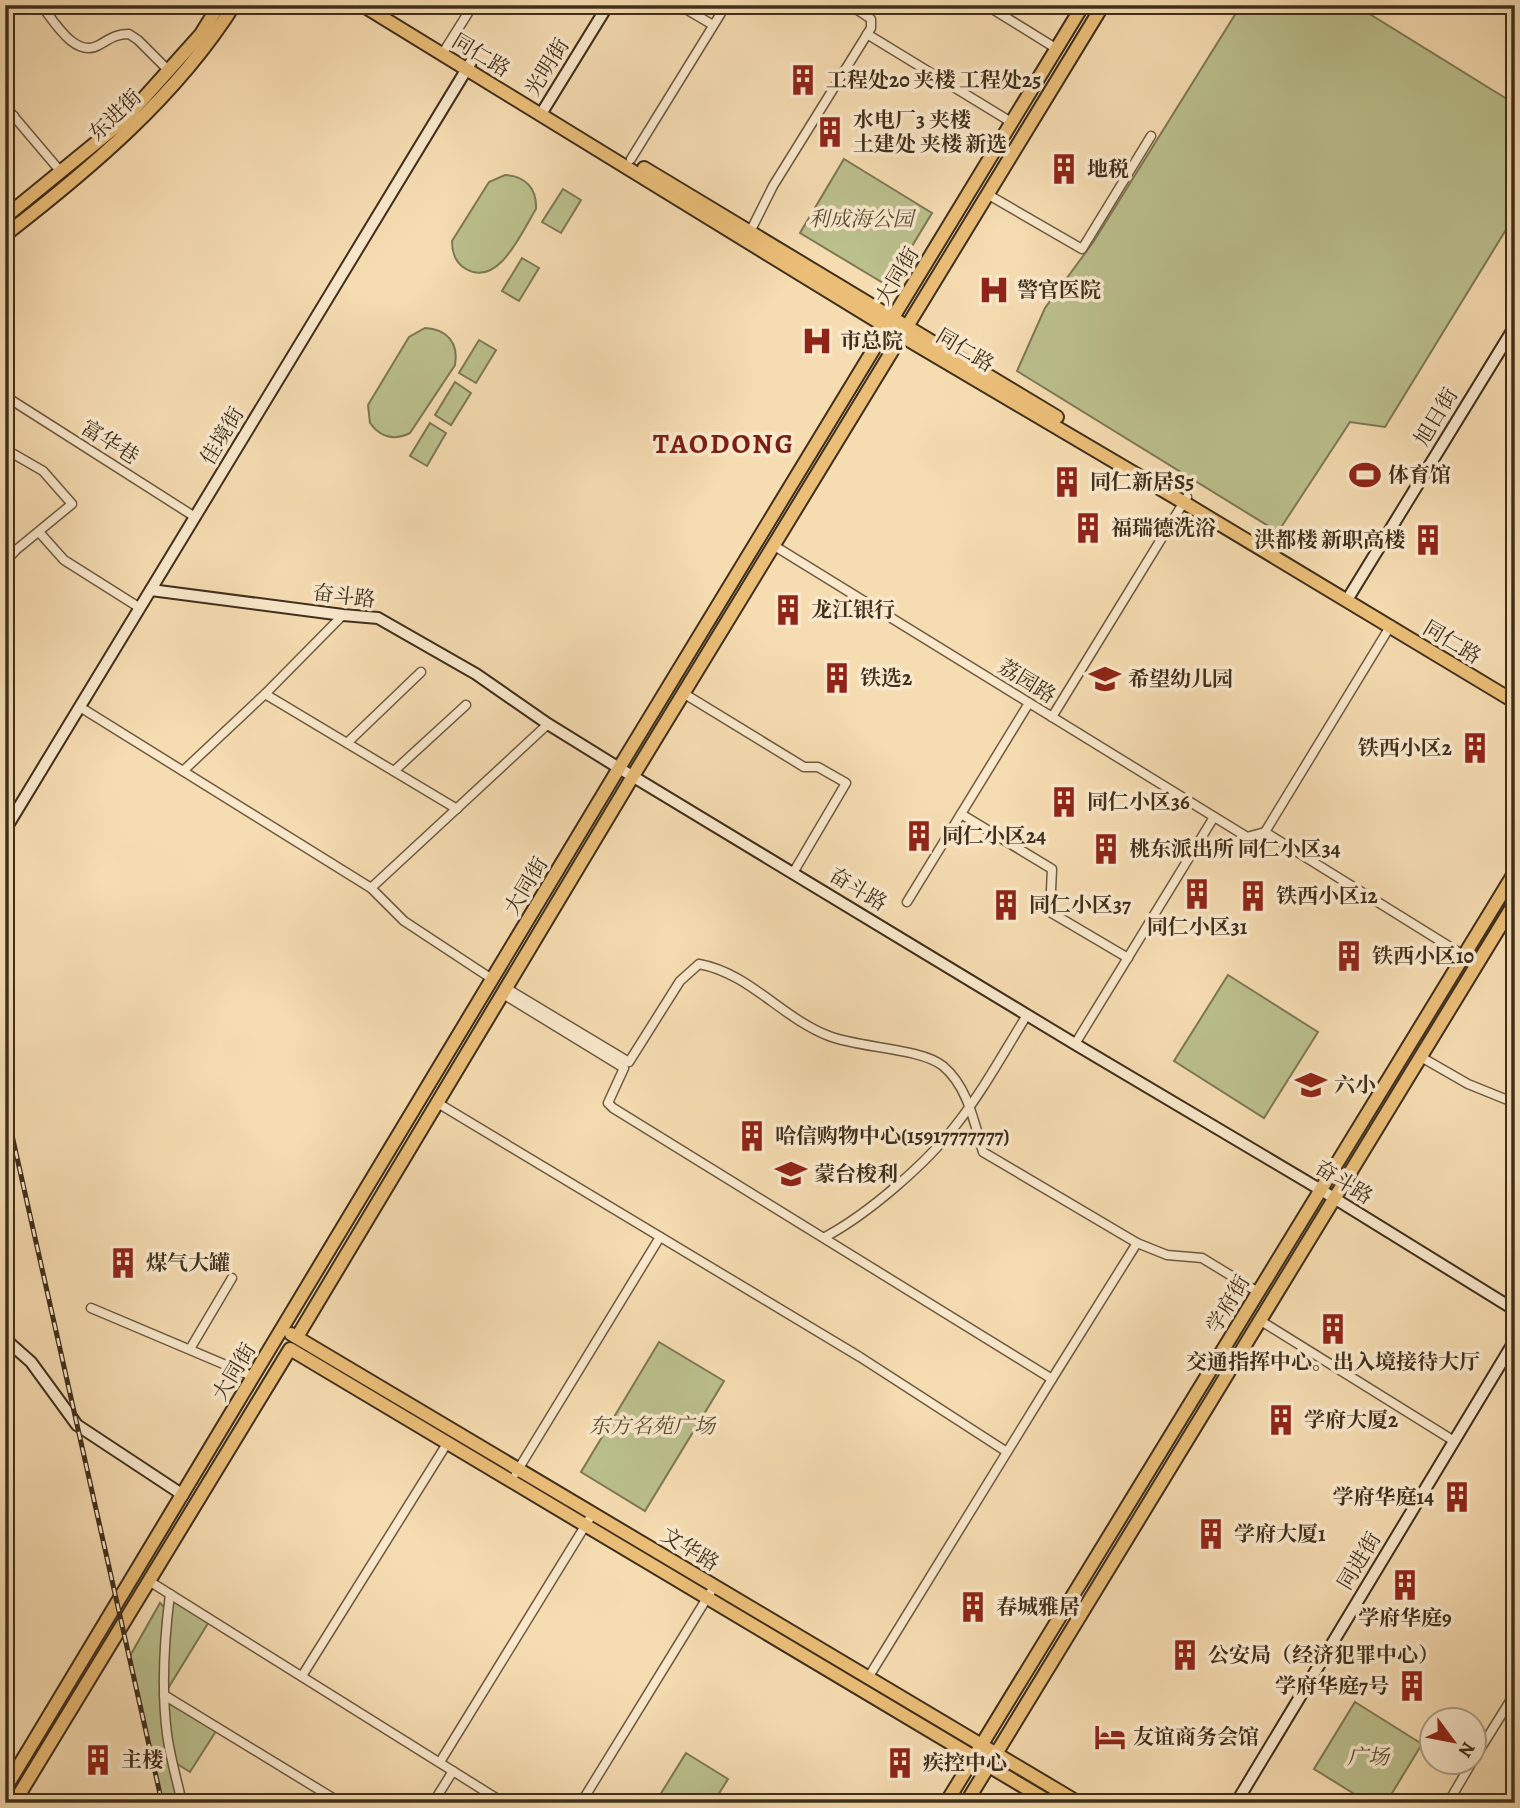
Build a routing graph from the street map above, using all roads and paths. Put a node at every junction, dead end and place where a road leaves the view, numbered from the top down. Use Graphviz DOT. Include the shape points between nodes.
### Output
graph roads {
  1 [pos="41,5"];
  2 [pos="219,5"];
  3 [pos="234,5"];
  4 [pos="362,5"];
  5 [pos="377,5"];
  6 [pos="473,5"];
  7 [pos="608,5"];
  8 [pos="679,5"];
  9 [pos="726,5"];
  10 [pos="850,5"];
  11 [pos="870,5"];
  12 [pos="986,5"];
  13 [pos="1083,5"];
  14 [pos="1103,5"];
  15 [pos="864,15"];
  16 [pos="713,25"];
  17 [pos="867,34"];
  18 [pos="446,48"];
  19 [pos="1057,50"];
  20 [pos="469,66"];
  21 [pos="169,70"];
  22 [pos="5,106"];
  23 [pos="543,111"];
  24 [pos="14,116"];
  25 [pos="1011,122"];
  26 [pos="5,123"];
  27 [pos="1151,136"];
  28 [pos="631,159"];
  29 [pos="61,172"];
  30 [pos="987,194"];
  31 [pos="5,217"];
  32 [pos="750,232"];
  33 [pos="5,235"];
  34 [pos="890,323"];
  35 [pos="1515,326"];
  36 [pos="904,331"];
  37 [pos="5,397"];
  38 [pos="5,449"];
  39 [pos="1185,499"];
  40 [pos="195,517"];
  41 [pos="39,532"];
  42 [pos="773,545"];
  43 [pos="5,562"];
  44 [pos="151,590"];
  45 [pos="1348,598"];
  46 [pos="140,608"];
  47 [pos="343,615"];
  48 [pos="1392,625"];
  49 [pos="421,672"];
  50 [pos="265,694"];
  51 [pos="683,694"];
  52 [pos="1515,695"];
  53 [pos="1515,702"];
  54 [pos="1030,703"];
  55 [pos="466,705"];
  56 [pos="80,707"];
  57 [pos="1052,718"];
  58 [pos="548,724"];
  59 [pos="347,743"];
  60 [pos="619,768"];
  61 [pos="183,771"];
  62 [pos="394,771"];
  63 [pos="633,776"];
  64 [pos="457,809"];
  65 [pos="961,814"];
  66 [pos="1214,817"];
  67 [pos="5,830"];
  68 [pos="1265,832"];
  69 [pos="1515,872"];
  70 [pos="793,873"];
  71 [pos="371,888"];
  72 [pos="907,902"];
  73 [pos="1515,902"];
  74 [pos="1463,955"];
  75 [pos="1128,958"];
  76 [pos="492,979"];
  77 [pos="504,991"];
  78 [pos="1027,1016"];
  79 [pos="1075,1044"];
  80 [pos="1421,1057"];
  81 [pos="436,1102"];
  82 [pos="1515,1103"];
  83 [pos="969,1108"];
  84 [pos="1321,1190"];
  85 [pos="1335,1199"];
  86 [pos="660,1237"];
  87 [pos="825,1237"];
  88 [pos="1137,1243"];
  89 [pos="232,1278"];
  90 [pos="1258,1292"];
  91 [pos="91,1308"];
  92 [pos="1515,1310"];
  93 [pos="1261,1321"];
  94 [pos="279,1334"];
  95 [pos="297,1337"];
  96 [pos="5,1339"];
  97 [pos="1515,1340"];
  98 [pos="190,1349"];
  99 [pos="290,1349"];
  100 [pos="254,1377"];
  101 [pos="1052,1379"];
  102 [pos="1454,1441"];
  103 [pos="448,1442"];
  104 [pos="1006,1452"];
  105 [pos="515,1475"];
  106 [pos="183,1495"];
  107 [pos="593,1513"];
  108 [pos="586,1526"];
  109 [pos="149,1581"];
  110 [pos="715,1586"];
  111 [pos="170,1594"];
  112 [pos="707,1598"];
  113 [pos="302,1676"];
  114 [pos="868,1678"];
  115 [pos="1515,1693"];
  116 [pos="164,1695"];
  117 [pos="1488,1737"];
  118 [pos="982,1744"];
  119 [pos="995,1753"];
  120 [pos="974,1756"];
  121 [pos="440,1762"];
  122 [pos="988,1766"];
  123 [pos="453,1770"];
  124 [pos="1464,1776"];
  125 [pos="5,1788"];
  126 [pos="14,1803"];
  127 [pos="182,1803"];
  128 [pos="341,1803"];
  129 [pos="433,1803"];
  130 [pos="504,1803"];
  131 [pos="581,1803"];
  132 [pos="946,1803"];
  133 [pos="966,1803"];
  134 [pos="1051,1803"];
  135 [pos="1079,1803"];
  136 [pos="1236,1803"];
  137 [pos="1448,1803"];
  1 -- 21 [label="street" via="78,47 97,47 111,37 129,34"];
  2 -- 21 [label="main road, 东进街"];
  3 -- 33 [label="main road, 东进街" via="216,33 131,129"];
  4 -- 20 [label="main road, 同仁路"];
  5 -- 18 [label="main road, 同仁路"];
  6 -- 18 [label="street"];
  7 -- 23 [label="street, 光明街"];
  8 -- 16 [label="street"];
  9 -- 16 [label="street"];
  10 -- 15 [label="street"];
  11 -- 15 [label="street"];
  12 -- 19 [label="street"];
  13 -- 19 [label="main road, 大同街"];
  14 -- 30 [label="main road, 大同街"];
  15 -- 17 [label="street" via="872,23"];
  16 -- 28 [label="street"];
  17 -- 25 [label="street"];
  17 -- 32 [label="street" via="773,186"];
  18 -- 20 [label="main road, 同仁路"];
  19 -- 25 [label="main road, 大同街"];
  20 -- 23 [label="main road, 同仁路"];
  20 -- 40 [label="street, 佳境街"];
  21 -- 29 [label="main road, 东进街" via="125,119"];
  22 -- 24 [label="street"];
  23 -- 28 [label="main road, 同仁路"];
  23 -- 34 [label="main road, 同仁路"];
  24 -- 26 [label="street"];
  24 -- 29 [label="street"];
  25 -- 34 [label="main road, 大同街"];
  27 -- 30 [label="street" via="1083,249"];
  28 -- 32 [label="main road, 同仁路"];
  29 -- 31 [label="main road, 东进街"];
  30 -- 36 [label="main road, 大同街"];
  32 -- 34 [label="main road, 同仁路"];
  34 -- 36 [label="main road, 同仁路"];
  34 -- 60 [label="main road, 大同街"];
  35 -- 45 [label="street, 旭日街"];
  36 -- 39 [label="main road, 同仁路"];
  36 -- 42 [label="main road, 大同街"];
  37 -- 40 [label="street, 富华巷"];
  38 -- 41 [label="street" via="43,471 72,504"];
  39 -- 45 [label="main road, 同仁路"];
  39 -- 57 [label="street"];
  40 -- 44 [label="street, 佳境街"];
  41 -- 43 [label="street"];
  41 -- 46 [label="street" via="64,560"];
  42 -- 51 [label="main road, 大同街"];
  42 -- 54 [label="street, 荔园路"];
  44 -- 46 [label="street, 佳境街"];
  44 -- 47 [label="street, 奋斗路"];
  45 -- 48 [label="main road, 同仁路"];
  46 -- 56 [label="street, 佳境街"];
  47 -- 50 [label="street"];
  47 -- 58 [label="street, 奋斗路" via="378,618 477,674"];
  48 -- 52 [label="main road, 同仁路"];
  48 -- 53 [label="main road, 同仁路"];
  48 -- 68 [label="street"];
  49 -- 59 [label="street"];
  50 -- 59 [label="street"];
  50 -- 61 [label="street"];
  51 -- 63 [label="main road, 大同街"];
  51 -- 70 [label="street" via="804,766 818,767 846,783"];
  54 -- 57 [label="street, 荔园路"];
  54 -- 65 [label="street"];
  55 -- 62 [label="street"];
  56 -- 61 [label="street"];
  56 -- 67 [label="street, 佳境街"];
  57 -- 66 [label="street, 荔园路"];
  58 -- 60 [label="street, 奋斗路"];
  58 -- 64 [label="street"];
  59 -- 62 [label="street"];
  60 -- 63 [label="street, 奋斗路"];
  60 -- 76 [label="main road, 大同街"];
  61 -- 71 [label="street"];
  62 -- 64 [label="street"];
  63 -- 70 [label="street, 奋斗路"];
  63 -- 77 [label="main road, 大同街"];
  64 -- 71 [label="street"];
  65 -- 72 [label="street"];
  65 -- 75 [label="street" via="1052,869 1050,912"];
  66 -- 68 [label="street, 荔园路" via="1247,837"];
  66 -- 75 [label="street"];
  68 -- 74 [label="street"];
  69 -- 74 [label="main road, 学府街"];
  70 -- 78 [label="street, 奋斗路"];
  71 -- 76 [label="street" via="404,921"];
  73 -- 80 [label="main road, 学府街"];
  74 -- 84 [label="main road, 学府街"];
  75 -- 79 [label="street"];
  76 -- 94 [label="main road, 大同街"];
  77 -- 81 [label="main road, 大同街"];
  77 -- 83 [label="street" via="629,1062 680,981 699,964 714,967 741,980 800,1024 831,1037 919,1055 940,1064 962,1088"];
  77 -- 87 [label="street" via="624,1068 608,1103 613,1108"];
  78 -- 79 [label="street, 奋斗路"];
  78 -- 83 [label="street"];
  79 -- 84 [label="street, 奋斗路"];
  80 -- 82 [label="street" via="1468,1084"];
  80 -- 85 [label="main road, 学府街"];
  81 -- 86 [label="street"];
  81 -- 95 [label="main road, 大同街"];
  83 -- 87 [label="street" via="910,1173 852,1222"];
  83 -- 88 [label="street" via="984,1152"];
  84 -- 85 [label="street, 奋斗路"];
  84 -- 90 [label="main road, 学府街"];
  85 -- 92 [label="street, 奋斗路"];
  85 -- 93 [label="main road, 学府街"];
  86 -- 104 [label="street" via="860,1357"];
  86 -- 105 [label="street"];
  87 -- 101 [label="street"];
  88 -- 90 [label="street" via="1167,1255 1202,1258"];
  88 -- 101 [label="street"];
  89 -- 98 [label="street"];
  90 -- 118 [label="main road, 学府街"];
  91 -- 98 [label="street"];
  93 -- 102 [label="street"];
  93 -- 119 [label="main road, 学府街"];
  94 -- 95 [label="main road, 文华路"];
  94 -- 99 [label="street"];
  94 -- 100 [label="main road, 大同街"];
  95 -- 99 [label="street"];
  95 -- 105 [label="main road, 文华路"];
  96 -- 106 [label="street" via="31,1362 76,1425"];
  97 -- 102 [label="street, 同进街"];
  98 -- 100 [label="street"];
  99 -- 103 [label="main road, 文华路"];
  99 -- 109 [label="main road, 大同街"];
  100 -- 106 [label="main road, 大同街"];
  101 -- 104 [label="street"];
  102 -- 136 [label="street, 同进街"];
  103 -- 105 [label="main road, 文华路"];
  103 -- 113 [label="street"];
  104 -- 114 [label="street"];
  105 -- 107 [label="main road, 文华路"];
  105 -- 108 [label="main road, 文华路"];
  106 -- 125 [label="main road, 大同街"];
  107 -- 108 [label="street"];
  107 -- 110 [label="main road, 文华路"];
  108 -- 112 [label="main road, 文华路"];
  108 -- 121 [label="street"];
  109 -- 111 [label="street"];
  109 -- 126 [label="main road, 大同街"];
  110 -- 112 [label="street"];
  110 -- 114 [label="main road, 文华路"];
  111 -- 113 [label="street"];
  111 -- 116 [label="street"];
  112 -- 120 [label="main road, 文华路"];
  112 -- 131 [label="street"];
  113 -- 121 [label="street"];
  114 -- 118 [label="main road, 文华路"];
  115 -- 117 [label="street"];
  116 -- 127 [label="street"];
  116 -- 128 [label="street"];
  118 -- 119 [label="main road, 文华路"];
  118 -- 120 [label="main road, 学府街"];
  119 -- 122 [label="main road, 学府街"];
  119 -- 135 [label="main road, 文华路"];
  120 -- 122 [label="main road, 文华路"];
  120 -- 132 [label="main road, 学府街"];
  121 -- 123 [label="street"];
  122 -- 133 [label="main road, 学府街"];
  122 -- 134 [label="main road, 文华路"];
  123 -- 129 [label="street"];
  123 -- 130 [label="street"];
  124 -- 137 [label="street"];
}
